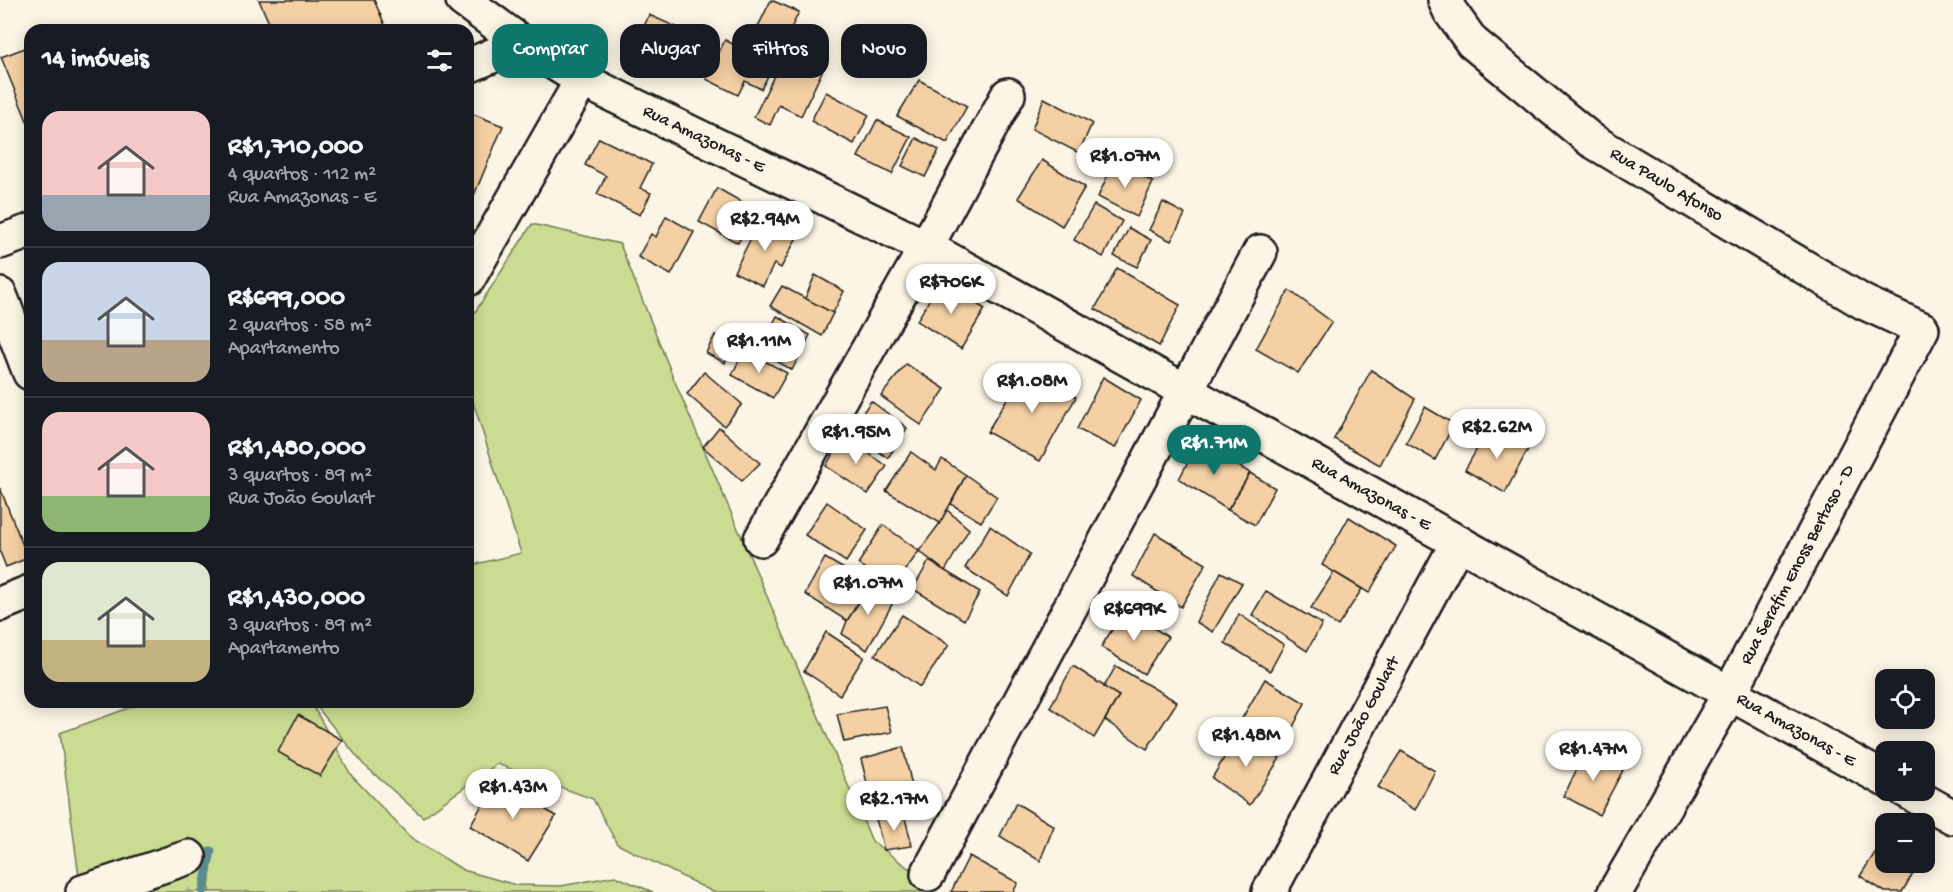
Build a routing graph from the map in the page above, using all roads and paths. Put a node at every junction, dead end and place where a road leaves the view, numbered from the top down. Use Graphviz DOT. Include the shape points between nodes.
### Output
graph roads {
  1 [pos="463,0"];
  2 [pos="1444,0"];
  3 [pos="496,24"];
  4 [pos="492,56"];
  5 [pos="474,63"];
  6 [pos="579,78"];
  7 [pos="582,80"];
  8 [pos="1008,95"];
  9 [pos="24,233"];
  10 [pos="0,242"];
  11 [pos="926,247"];
  12 [pos="1260,252"];
  13 [pos="474,269"];
  14 [pos="0,295"];
  15 [pos="1922,329"];
  16 [pos="24,357"];
  17 [pos="1185,391"];
  18 [pos="761,539"];
  19 [pos="1458,542"];
  20 [pos="24,594"];
  21 [pos="0,604"];
  22 [pos="1730,693"];
  23 [pos="1875,774"];
  24 [pos="1925,801"];
  25 [pos="1953,817"];
  26 [pos="189,857"];
  27 [pos="928,874"];
  28 [pos="83,892"];
  29 [pos="1269,892"];
  30 [pos="1616,892"];
  1 -- 3 [label="street, Rua Amazonas - E"];
  2 -- 15 [label="street, Rua Paulo Afonso" via="1472,42 1591,140 1863,302"];
  4 -- 5 [label="street"];
  6 -- 7 [label="street, Rua Amazonas - E"];
  7 -- 11 [label="street, Rua Amazonas - E"];
  7 -- 13 [label="street"];
  8 -- 11 [label="street"];
  9 -- 10 [label="street"];
  11 -- 17 [label="street, Rua Amazonas - E"];
  11 -- 18 [label="street"];
  12 -- 17 [label="street"];
  14 -- 16 [label="street"];
  15 -- 22 [label="street, Rua Serafim Enoss Bertaso - D"];
  17 -- 19 [label="street, Rua Amazonas - E"];
  17 -- 27 [label="street"];
  19 -- 22 [label="street, Rua Amazonas - E"];
  19 -- 29 [label="street, Rua João Goulart"];
  20 -- 21 [label="street"];
  22 -- 23 [label="street, Rua Amazonas - E"];
  22 -- 30 [label="street, Rua Serafim Enoss Bertaso - D"];
  24 -- 25 [label="street"];
  26 -- 28 [label="street"];
}
